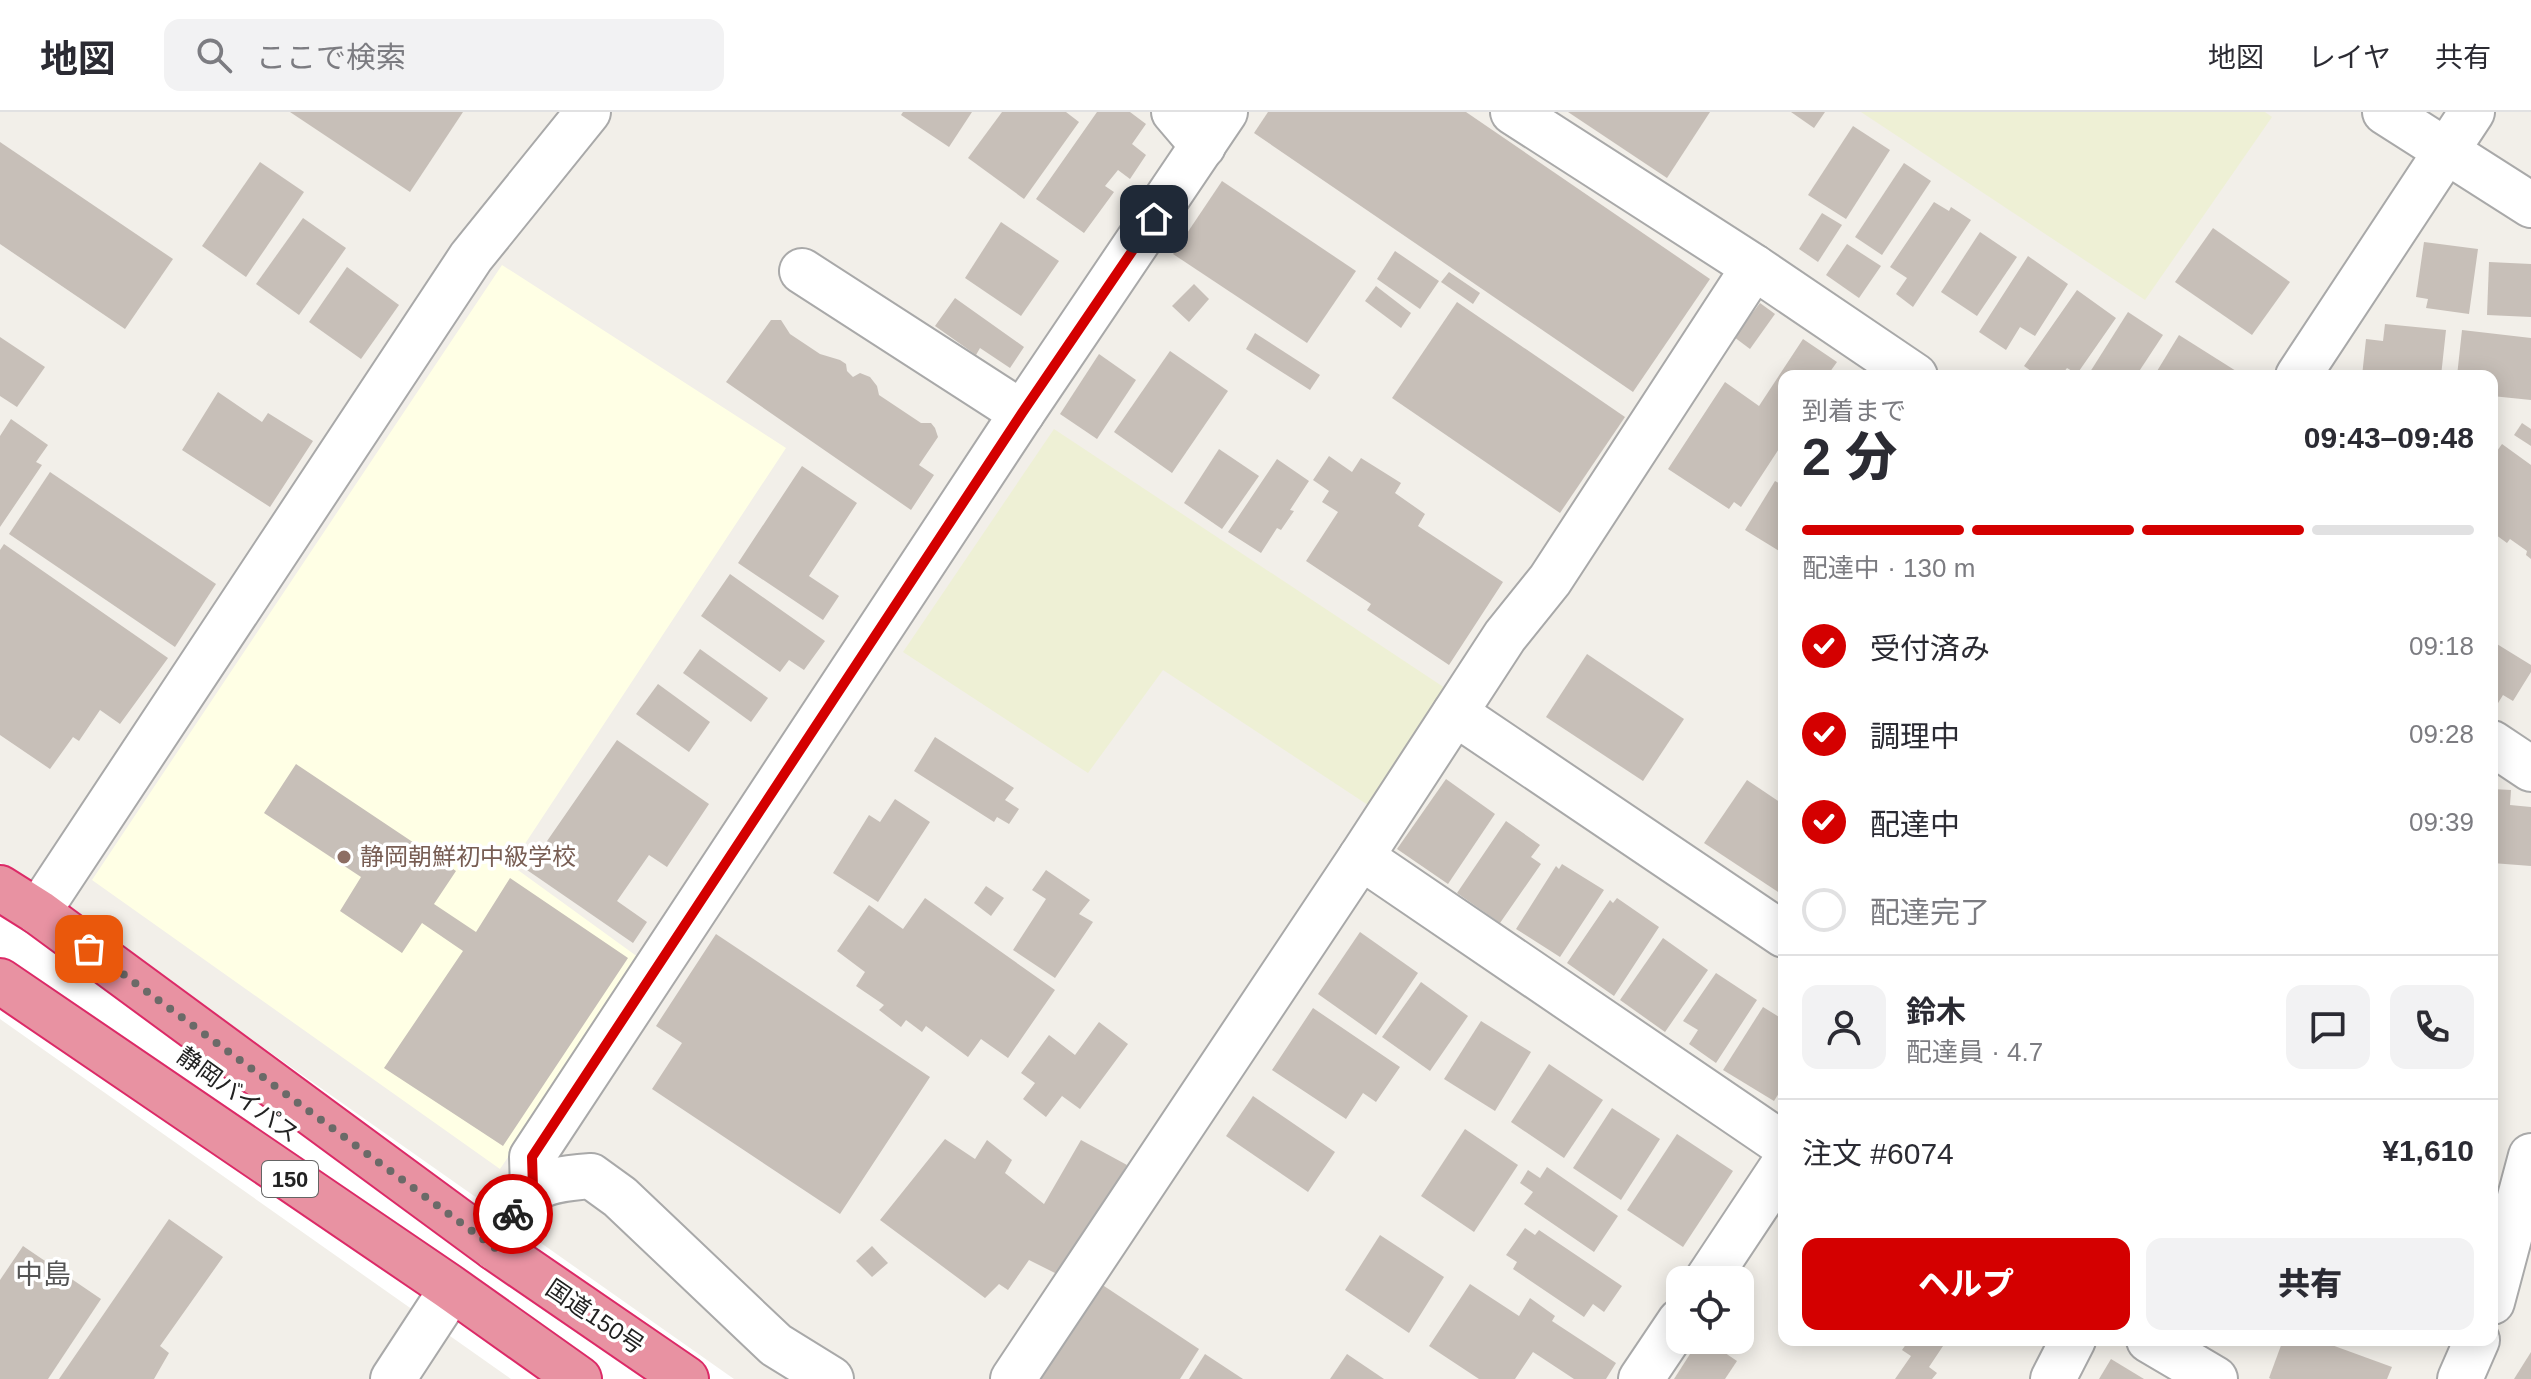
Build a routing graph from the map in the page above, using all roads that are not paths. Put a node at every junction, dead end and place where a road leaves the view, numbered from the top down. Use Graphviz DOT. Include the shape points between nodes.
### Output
graph roads {
  1 [pos="588,112"];
  2 [pos="1174,112"];
  3 [pos="1513,112"];
  4 [pos="2385,112"];
  5 [pos="2472,112"];
  6 [pos="1214,129"];
  7 [pos="2446,151"];
  8 [pos="2531,205"];
  9 [pos="1754,267"];
  10 [pos="802,271"];
  11 [pos="1906,370"];
  12 [pos="2302,370"];
  13 [pos="1022,413"];
  14 [pos="1455,713"];
  15 [pos="1361,857"];
  16 [pos="0,888"];
  17 [pos="19,917"];
  18 [pos="1778,931"];
  19 [pos="0,981"];
  20 [pos="0,1017"];
  21 [pos="1778,1141"];
  22 [pos="2531,1156"];
  23 [pos="1778,1173"];
  24 [pos="533,1188"];
  25 [pos="495,1248"];
  26 [pos="1716,1266"];
  27 [pos="2498,1280"];
  28 [pos="444,1301"];
  29 [pos="1666,1342"];
  30 [pos="2070,1346"];
  31 [pos="2159,1346"];
  32 [pos="2474,1346"];
  33 [pos="393,1379"];
  34 [pos="551,1379"];
  35 [pos="579,1379"];
  36 [pos="633,1379"];
  37 [pos="686,1379"];
  38 [pos="831,1379"];
  39 [pos="1013,1379"];
  40 [pos="1641,1379"];
  41 [pos="2053,1379"];
  42 [pos="2215,1379"];
  43 [pos="2460,1379"];
  1 -- 17 [label="street" via="471,257"];
  2 -- 6 [label="street"];
  3 -- 9 [label="street"];
  4 -- 7 [label="street"];
  5 -- 7 [label="street"];
  6 -- 13 [label="street"];
  7 -- 8 [label="street"];
  7 -- 12 [label="street"];
  9 -- 11 [label="street"];
  9 -- 14 [label="street" via="1550,580 1505,636"];
  10 -- 13 [label="street"];
  13 -- 24 [label="street" via="532,1157"];
  14 -- 15 [label="street"];
  14 -- 18 [label="street"];
  15 -- 21 [label="street"];
  15 -- 39 [label="street"];
  16 -- 17 [label="highway, 国道150号 / 150"];
  17 -- 25 [label="highway, 国道150号 / 150"];
  17 -- 36 [label="highway, 静岡バイパス / 150" via="470,1264"];
  19 -- 35 [label="highway, 静岡バイパス / 150"];
  20 -- 28 [label="highway, 150"];
  22 -- 27 [label="street"];
  23 -- 26 [label="street"];
  24 -- 25 [label="street" via="517,1205"];
  24 -- 38 [label="street" via="560,1178 591,1176 620,1197 776,1345"];
  25 -- 37 [label="highway, 国道150号 / 150"];
  28 -- 33 [label="street"];
  28 -- 34 [label="highway, 150"];
  29 -- 40 [label="street"];
  30 -- 41 [label="street"];
  31 -- 42 [label="street"];
  32 -- 43 [label="street"];
}
